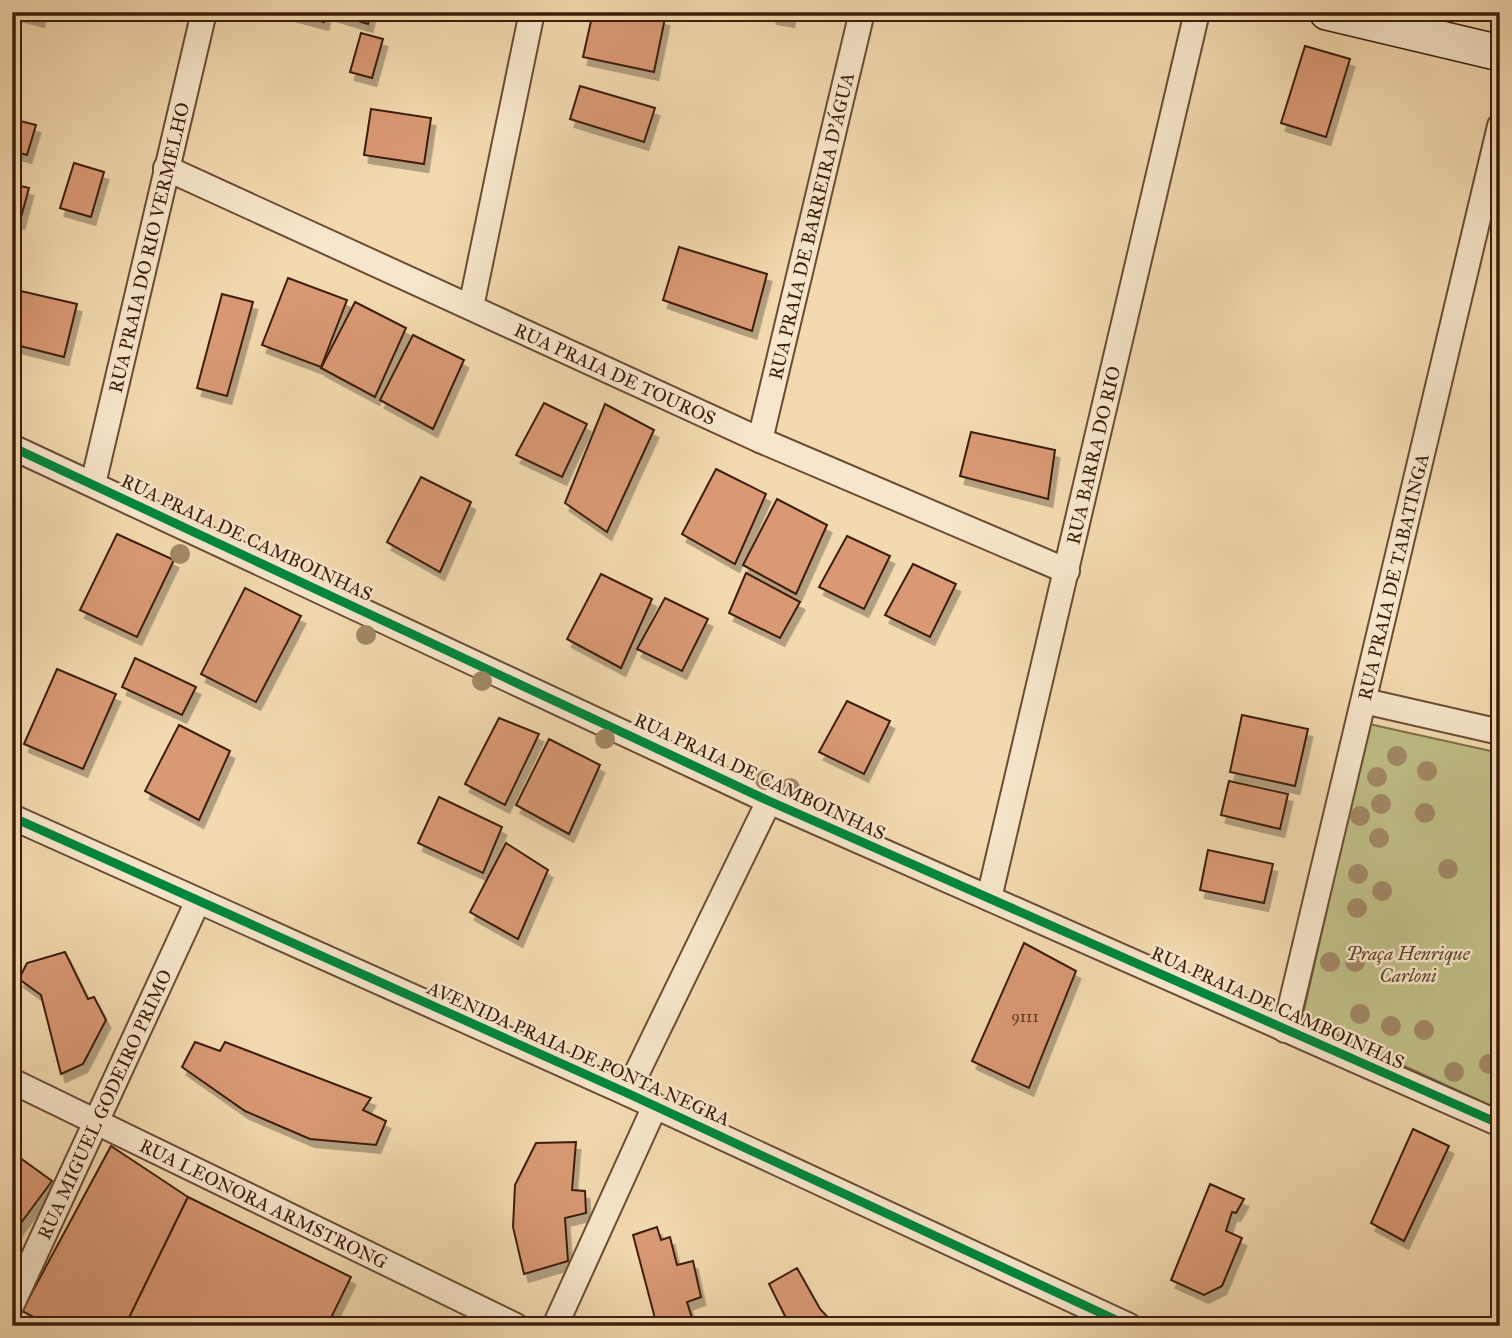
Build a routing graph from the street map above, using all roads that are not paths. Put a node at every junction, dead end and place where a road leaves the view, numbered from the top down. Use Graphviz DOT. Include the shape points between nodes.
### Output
graph roads {
  1 [pos="204,12"];
  2 [pos="532,12"];
  3 [pos="862,12"];
  4 [pos="1197,12"];
  5 [pos="1326,12"];
  6 [pos="1372,18"];
  7 [pos="1500,53"];
  8 [pos="1500,126"];
  9 [pos="166,168"];
  10 [pos="471,307"];
  11 [pos="760,440"];
  12 [pos="12,447"];
  13 [pos="93,484"];
  14 [pos="1067,571"];
  15 [pos="1364,701"];
  16 [pos="1500,732"];
  17 [pos="769,801"];
  18 [pos="12,817"];
  19 [pos="989,898"];
  20 [pos="198,903"];
  21 [pos="1285,1030"];
  22 [pos="12,1082"];
  23 [pos="627,1093"];
  24 [pos="655,1106"];
  25 [pos="98,1122"];
  26 [pos="1500,1124"];
  27 [pos="12,1304"];
  28 [pos="516,1326"];
  29 [pos="555,1326"];
  30 [pos="1129,1326"];
  1 -- 9 [label="street, RUA PRAIA DO RIO VERMELHO"];
  2 -- 10 [label="street"];
  3 -- 11 [label="street, RUA PRAIA DE BARREIRA D'ÁGUA"];
  4 -- 14 [label="street, RUA BARRA DO RIO"];
  5 -- 6 [label="main road"];
  6 -- 7 [label="main road"];
  8 -- 15 [label="street, RUA PRAIA DE TABATINGA"];
  9 -- 10 [label="street, RUA PRAIA DE TOUROS"];
  9 -- 13 [label="street, RUA PRAIA DO RIO VERMELHO"];
  10 -- 11 [label="street, RUA PRAIA DE TOUROS"];
  11 -- 14 [label="street, RUA PRAIA DE TOUROS"];
  12 -- 13 [label="street, RUA PRAIA DE CAMBOINHAS"];
  13 -- 17 [label="street, RUA PRAIA DE CAMBOINHAS"];
  14 -- 19 [label="street, RUA BARRA DO RIO"];
  15 -- 16 [label="street"];
  15 -- 21 [label="street, RUA PRAIA DE TABATINGA"];
  17 -- 19 [label="street, RUA PRAIA DE CAMBOINHAS"];
  17 -- 23 [label="street"];
  18 -- 20 [label="street, AVENIDA PRAIA DE PONTA NEGRA"];
  19 -- 21 [label="street, RUA PRAIA DE CAMBOINHAS"];
  20 -- 23 [label="street, AVENIDA PRAIA DE PONTA NEGRA"];
  20 -- 25 [label="street, RUA MIGUEL GODEIRO PRIMO"];
  21 -- 26 [label="street, RUA PRAIA DE CAMBOINHAS"];
  22 -- 25 [label="street, RUA LEONORA ARMSTRONG"];
  23 -- 24 [label="street, AVENIDA PRAIA DE PONTA NEGRA"];
  24 -- 29 [label="street"];
  24 -- 30 [label="street, AVENIDA PRAIA DE PONTA NEGRA"];
  25 -- 27 [label="street, RUA MIGUEL GODEIRO PRIMO"];
  25 -- 28 [label="street, RUA LEONORA ARMSTRONG"];
}
